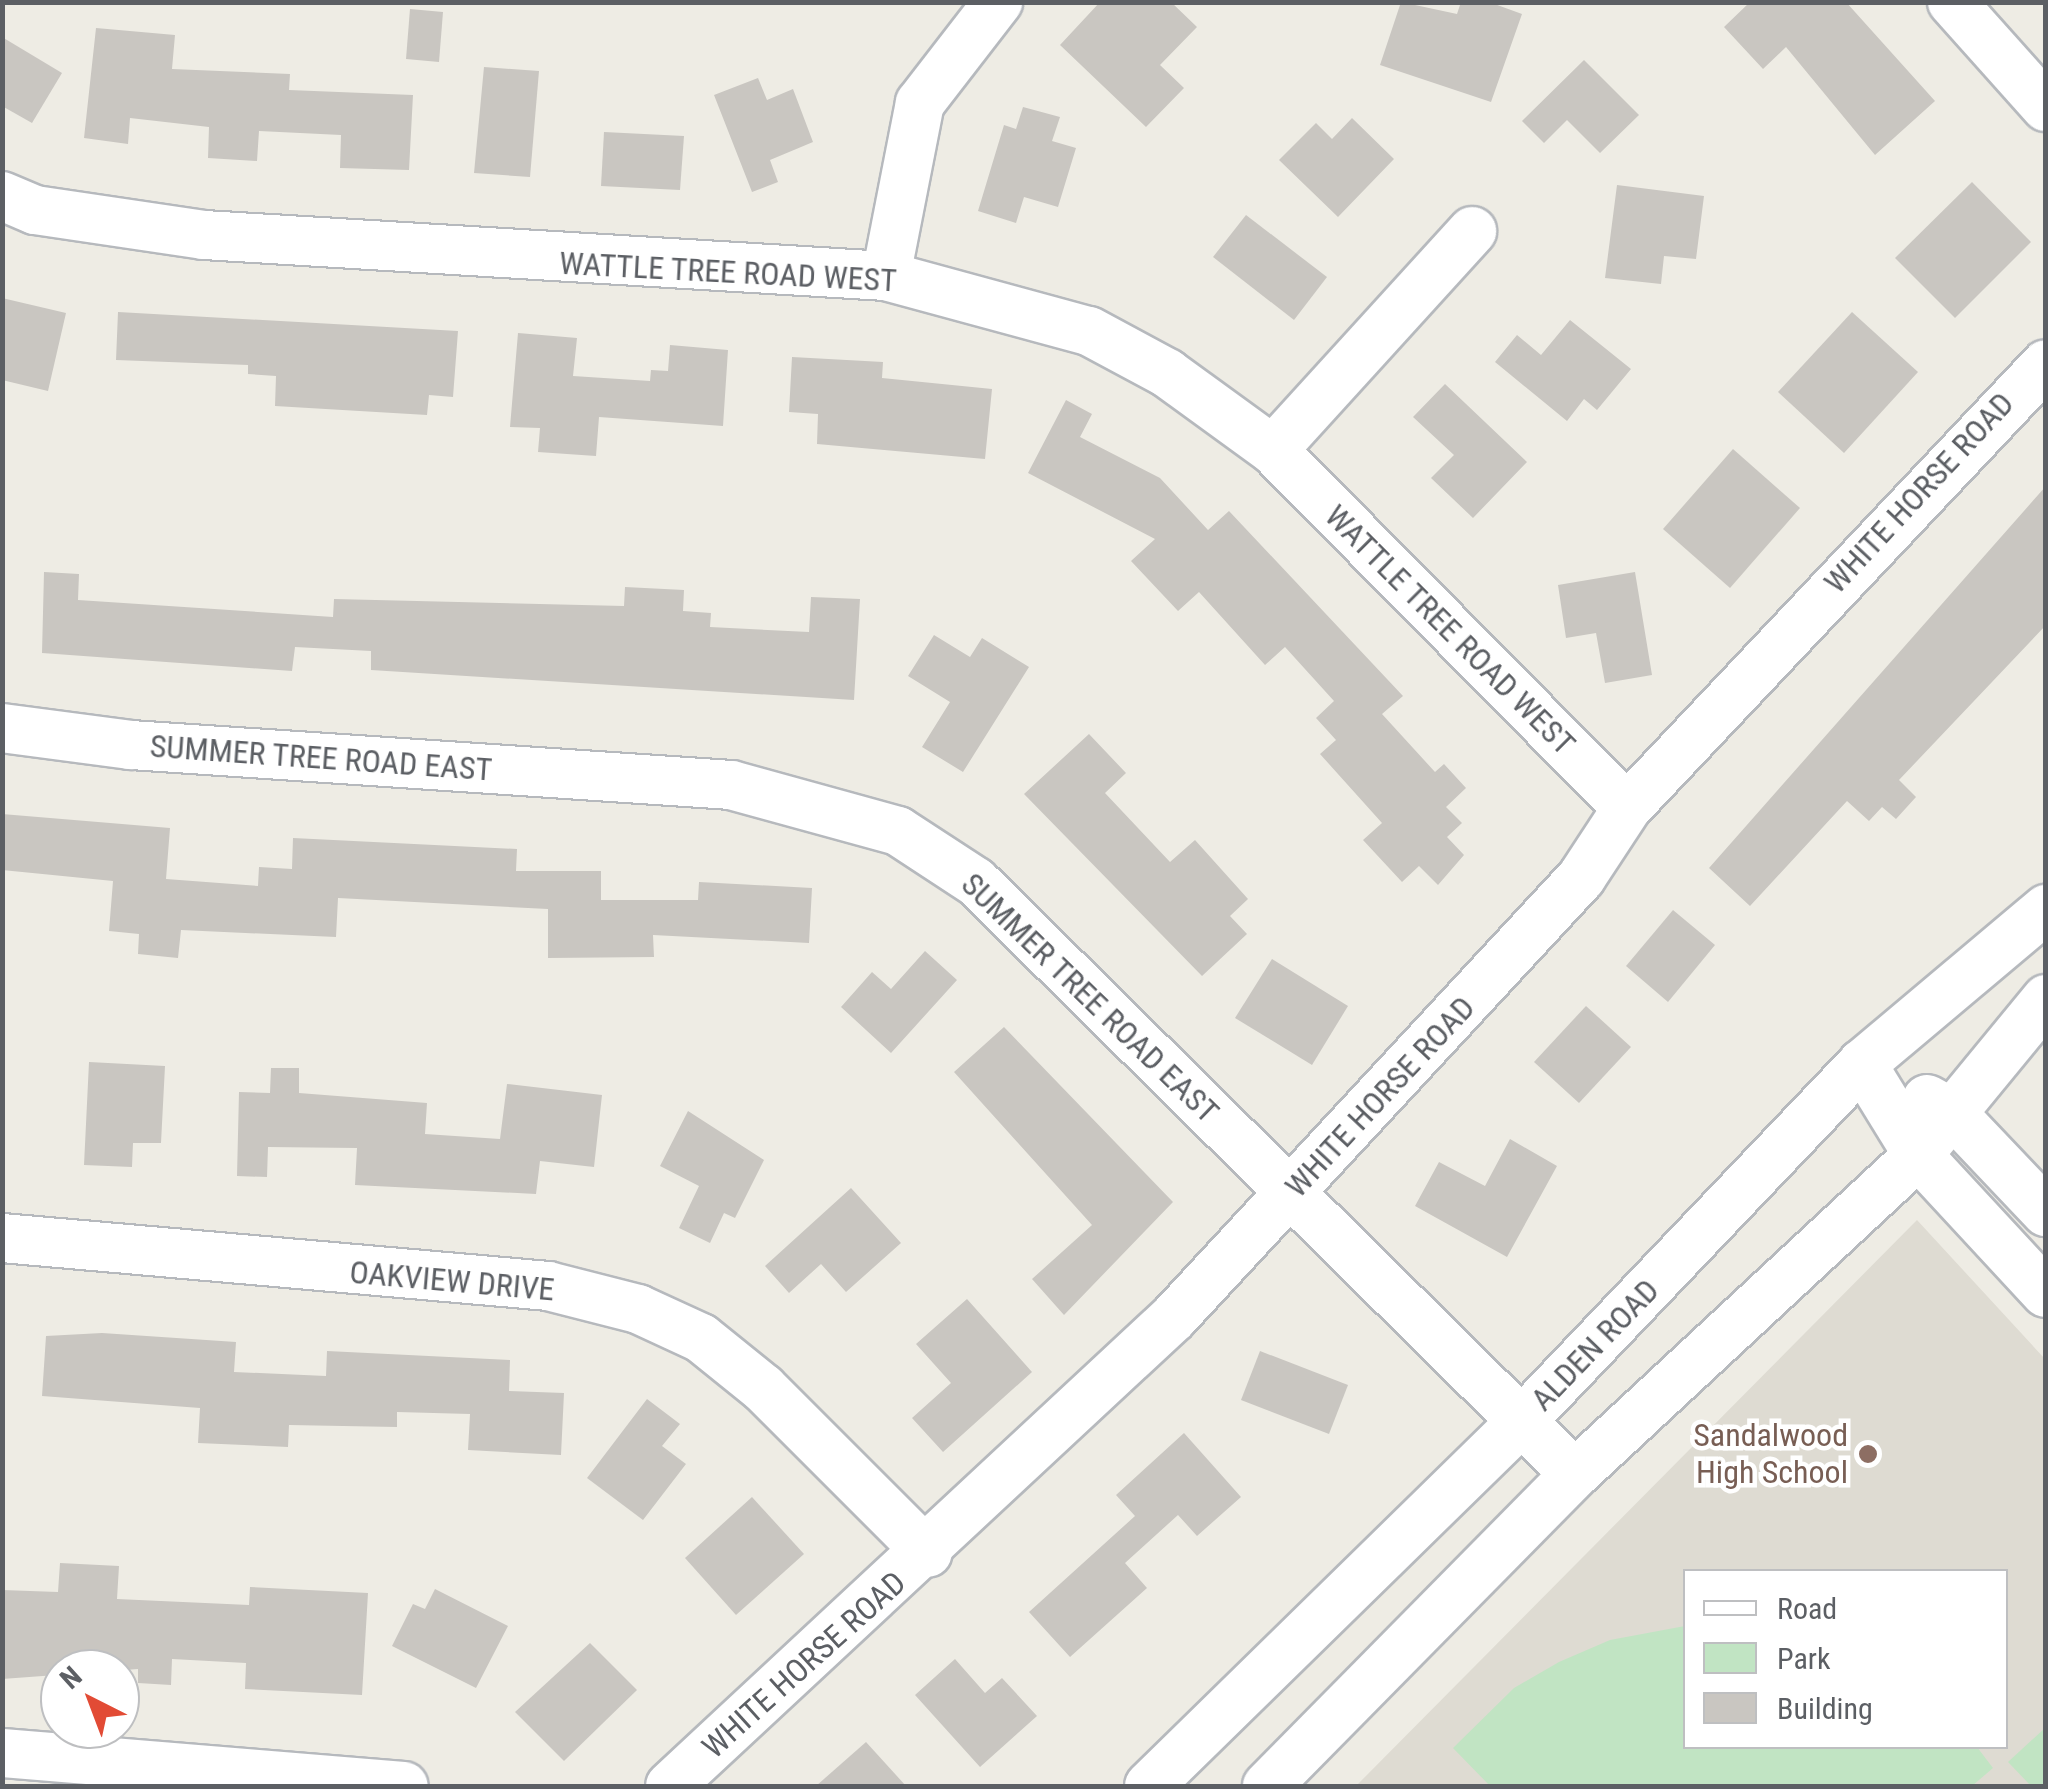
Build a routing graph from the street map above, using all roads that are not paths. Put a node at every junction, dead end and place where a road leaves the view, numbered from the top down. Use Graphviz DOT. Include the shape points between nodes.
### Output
graph roads {
  1 [pos="998,2"];
  2 [pos="1952,2"];
  3 [pos="2046,107"];
  4 [pos="2,196"];
  5 [pos="1472,230"];
  6 [pos="886,276"];
  7 [pos="2046,364"];
  8 [pos="1274,450"];
  9 [pos="2,728"];
  10 [pos="1628,808"];
  11 [pos="2046,909"];
  12 [pos="2046,999"];
  13 [pos="1862,1064"];
  14 [pos="1952,1113"];
  15 [pos="1918,1155"];
  16 [pos="1292,1191"];
  17 [pos="2046,1212"];
  18 [pos="2,1238"];
  19 [pos="2046,1294"];
  20 [pos="1520,1423"];
  21 [pos="1575,1474"];
  22 [pos="928,1552"];
  23 [pos="2,1753"];
  24 [pos="404,1786"];
  25 [pos="670,1786"];
  26 [pos="1149,1786"];
  27 [pos="1267,1786"];
  1 -- 6 [label="street" via="920,103"];
  2 -- 3 [label="street"];
  4 -- 6 [label="street, WATTLE TREE ROAD WEST" via="35,210 204,235"];
  5 -- 8 [label="street"];
  6 -- 8 [label="street, WATTLE TREE ROAD WEST" via="1089,331 1167,373"];
  7 -- 10 [label="street, WHITE HORSE ROAD"];
  8 -- 10 [label="street, WATTLE TREE ROAD WEST"];
  9 -- 16 [label="street, SUMMER TREE ROAD EAST" via="132,745 731,785 821,803 898,831 976,882"];
  10 -- 16 [label="street, WHITE HORSE ROAD" via="1580,878"];
  11 -- 13 [label="street, ALDEN ROAD"];
  12 -- 14 [label="street"];
  13 -- 14 [label="street"];
  13 -- 15 [label="street"];
  13 -- 20 [label="street, ALDEN ROAD"];
  14 -- 15 [label="street"];
  14 -- 17 [label="street"];
  15 -- 19 [label="street"];
  15 -- 21 [label="street"];
  16 -- 20 [label="street, SUMMER TREE ROAD EAST"];
  16 -- 22 [label="street, WHITE HORSE ROAD"];
  18 -- 22 [label="street, OAKVIEW DRIVE" via="548,1286 638,1309 701,1338 763,1388"];
  20 -- 21 [label="street, SUMMER TREE ROAD EAST"];
  20 -- 26 [label="street, ALDEN ROAD"];
  21 -- 27 [label="street"];
  22 -- 25 [label="street, WHITE HORSE ROAD"];
  23 -- 24 [label="street"];
}
